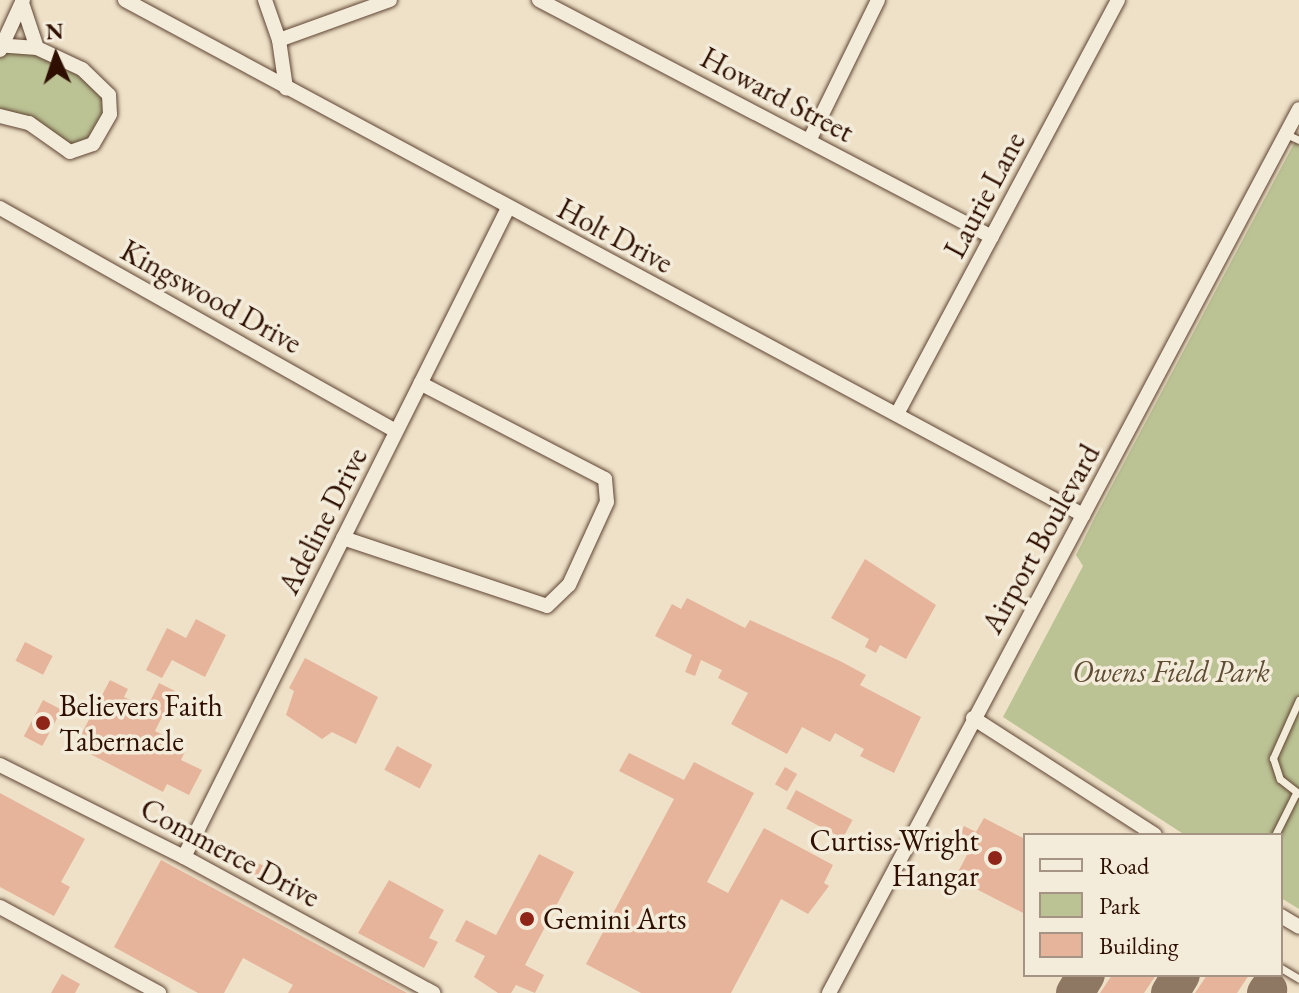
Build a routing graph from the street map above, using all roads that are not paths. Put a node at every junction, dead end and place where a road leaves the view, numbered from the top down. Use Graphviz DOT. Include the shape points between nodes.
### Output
graph roads {
  1 [pos="125,0"];
  2 [pos="265,0"];
  3 [pos="390,0"];
  4 [pos="539,0"];
  5 [pos="878,0"];
  6 [pos="1118,0"];
  7 [pos="23,3"];
  8 [pos="279,40"];
  9 [pos="3,48"];
  10 [pos="37,48"];
  11 [pos="286,88"];
  12 [pos="1299,109"];
  13 [pos="0,116"];
  14 [pos="1293,137"];
  15 [pos="809,141"];
  16 [pos="0,208"];
  17 [pos="508,208"];
  18 [pos="992,237"];
  19 [pos="420,383"];
  20 [pos="897,414"];
  21 [pos="396,431"];
  22 [pos="1083,515"];
  23 [pos="343,538"];
  24 [pos="1299,700"];
  25 [pos="973,718"];
  26 [pos="0,765"];
  27 [pos="1298,794"];
  28 [pos="1152,833"];
  29 [pos="1276,833"];
  30 [pos="184,857"];
  31 [pos="0,907"];
  32 [pos="159,993"];
  33 [pos="433,993"];
  34 [pos="829,993"];
  1 -- 11 [label="street, Holt Drive"];
  2 -- 8 [label="street"];
  3 -- 8 [label="street"];
  4 -- 15 [label="street, Howard Street"];
  5 -- 15 [label="street"];
  6 -- 18 [label="street, Laurie Lane"];
  7 -- 9 [label="street"];
  7 -- 10 [label="street"];
  8 -- 11 [label="street"];
  9 -- 10 [label="street"];
  10 -- 13 [label="street" via="97,80 109,95 105,129 93,144 70,152 29,123"];
  11 -- 17 [label="street, Holt Drive"];
  12 -- 14 [label="street, Airport Boulevard"];
  14 -- 22 [label="street, Airport Boulevard"];
  15 -- 18 [label="street, Howard Street"];
  16 -- 21 [label="street, Kingswood Drive"];
  17 -- 19 [label="street, Adeline Drive"];
  17 -- 20 [label="street, Holt Drive"];
  18 -- 20 [label="street, Laurie Lane"];
  19 -- 21 [label="street, Adeline Drive"];
  19 -- 23 [label="street" via="605,479 607,502 569,585 547,606"];
  20 -- 22 [label="street, Holt Drive"];
  21 -- 23 [label="street, Adeline Drive"];
  22 -- 25 [label="street, Airport Boulevard"];
  23 -- 30 [label="street, Adeline Drive"];
  24 -- 27 [label="lane" via="1273,758 1280,779"];
  25 -- 28 [label="street"];
  25 -- 34 [label="street, Airport Boulevard"];
  26 -- 30 [label="street, Commerce Drive"];
  27 -- 29 [label="lane"];
  30 -- 33 [label="street, Commerce Drive"];
  31 -- 32 [label="street"];
}
